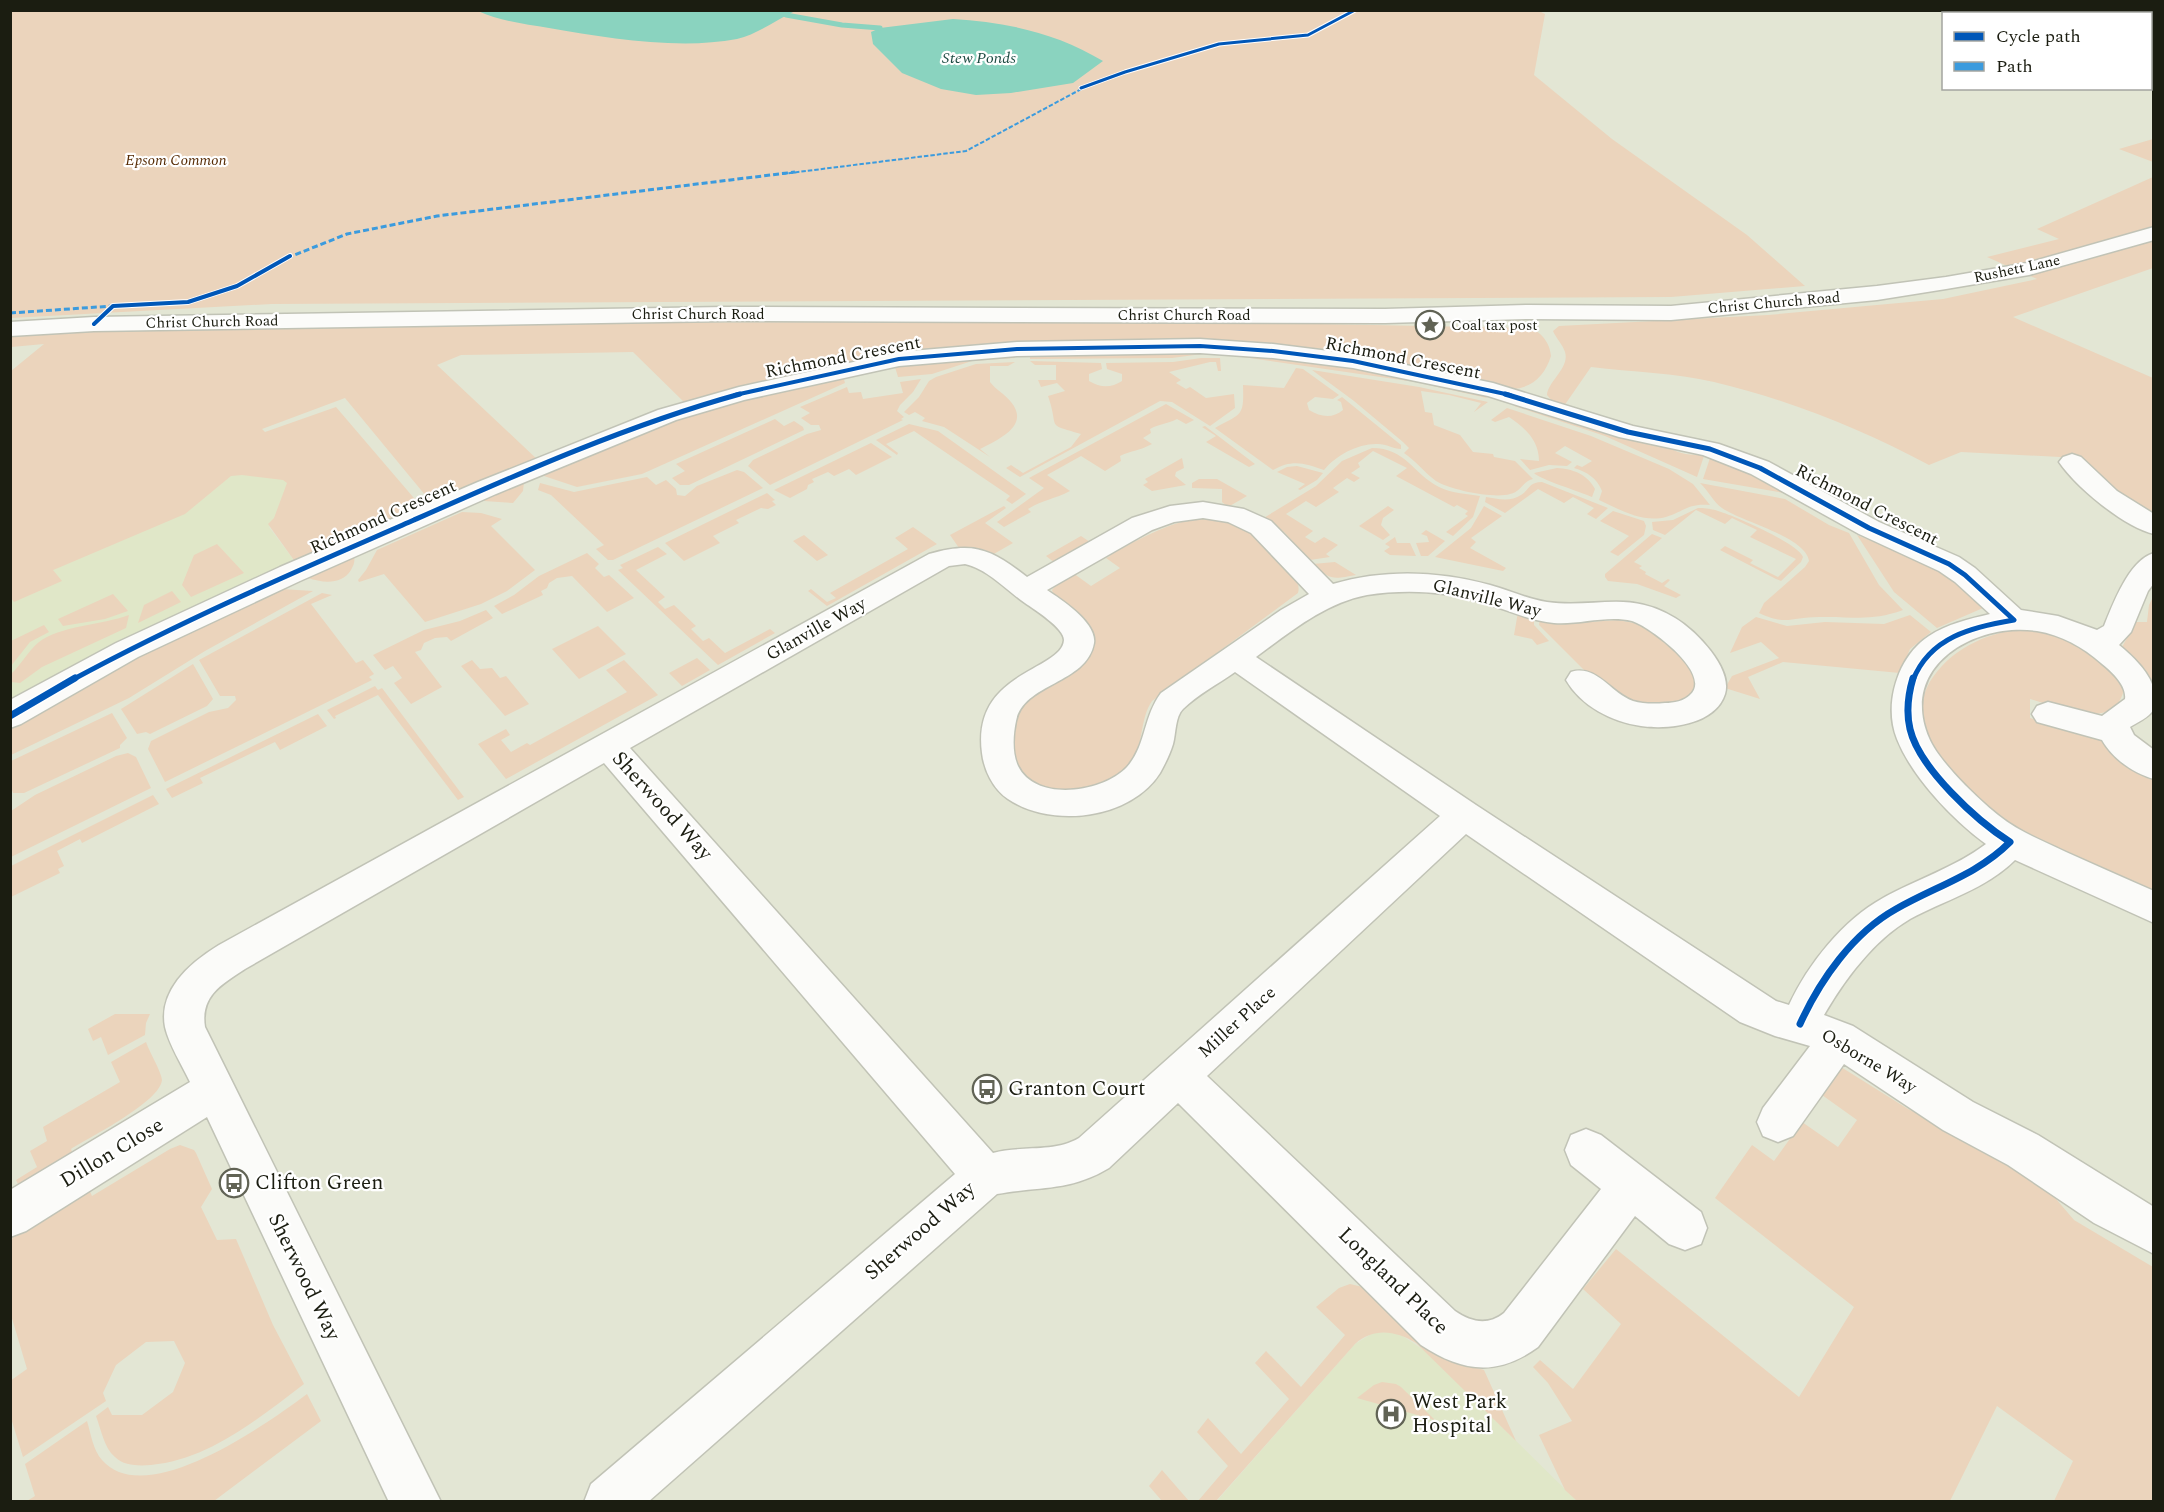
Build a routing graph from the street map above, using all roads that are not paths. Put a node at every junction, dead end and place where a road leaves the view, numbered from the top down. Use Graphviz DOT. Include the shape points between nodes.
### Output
graph roads {
  1 [pos="2154,232"];
  2 [pos="1877,293"];
  3 [pos="10,329"];
  4 [pos="2072,462"];
  5 [pos="2154,526"];
  6 [pos="2154,562"];
  7 [pos="1026,590"];
  8 [pos="1329,596"];
  9 [pos="2014,620"];
  10 [pos="2099,644"];
  11 [pos="1235,657"];
  12 [pos="1582,680"];
  13 [pos="2048,714"];
  14 [pos="10,716"];
  15 [pos="2114,731"];
  16 [pos="608,745"];
  17 [pos="2154,767"];
  18 [pos="1464,815"];
  19 [pos="2010,842"];
  20 [pos="2154,908"];
  21 [pos="1800,1024"];
  22 [pos="1839,1039"];
  23 [pos="1179,1076"];
  24 [pos="213,1091"];
  25 [pos="1778,1122"];
  26 [pos="1586,1150"];
  27 [pos="985,1176"];
  28 [pos="1631,1186"];
  29 [pos="10,1215"];
  30 [pos="1685,1228"];
  31 [pos="2154,1232"];
  32 [pos="416,1502"];
  33 [pos="609,1502"];
  1 -- 2 [label="street, Rushett Lane" via="2029,269"];
  2 -- 3 [label="street, Christ Church Road" via="1671,313 1540,320 725,314 106,323"];
  4 -- 5 [label="street" via="2114,502"];
  6 -- 10 [label="street" via="2134,589 2116,632"];
  7 -- 8 [label="street" via="1142,524 1170,514 1203,510 1234,515 1265,530"];
  7 -- 11 [label="street, Glanville Way" via="1075,627 1079,639 1071,657 1012,697 1000,719 997,753 1001,768 1016,787 1033,796 1058,802 1086,802 1126,788 1149,762 1166,708"];
  7 -- 16 [label="street, Glanville Way" via="983,559 948,556"];
  8 -- 11 [label="street, Glanville Way" via="1299,611"];
  8 -- 12 [label="street, Glanville Way" via="1377,585 1424,582 1478,591 1546,612 1633,611 1659,622 1682,640 1702,663 1709,684 1707,697 1695,709 1653,716 1617,707"];
  9 -- 10 [label="street" via="2056,626"];
  9 -- 14 [label="street, Richmond Crescent" via="1949,564 1869,528 1750,463 1700,446 1618,429 1508,394 1383,366 1273,351 1163,346 993,350 866,366 724,397 649,421 487,488 151,638"];
  9 -- 19 [label="street" via="1944,641 1932,650 1915,676 1908,696 1913,738 1926,759 1967,808"];
  10 -- 15 [label="street" via="2128,669 2142,695 2140,705 2115,722"];
  11 -- 18 [label="street"];
  13 -- 15 [label="street"];
  15 -- 17 [label="street" via="2122,744"];
  16 -- 24 [label="street, Sherwood Way" via="208,972 189,995 183,1021"];
  16 -- 27 [label="street, Sherwood Way"];
  18 -- 21 [label="street, Osborne Way" via="1754,1010"];
  18 -- 23 [label="street, Miller Place"];
  19 -- 20 [label="street"];
  19 -- 21 [label="street" via="1970,875 1877,921 1814,995"];
  21 -- 22 [label="street, Osborne Way"];
  22 -- 25 [label="street"];
  22 -- 31 [label="street, Osborne Way" via="1958,1116 2023,1149 2110,1208"];
  23 -- 27 [label="street, Miller Place" via="1086,1159 1067,1166 1015,1169"];
  23 -- 28 [label="street, Longland Place" via="1438,1328 1469,1344 1499,1344 1521,1330"];
  24 -- 29 [label="street, Dillon Close"];
  24 -- 32 [label="street, Sherwood Way"];
  26 -- 28 [label="street"];
  27 -- 33 [label="street, Sherwood Way"];
  28 -- 30 [label="street"];
}
